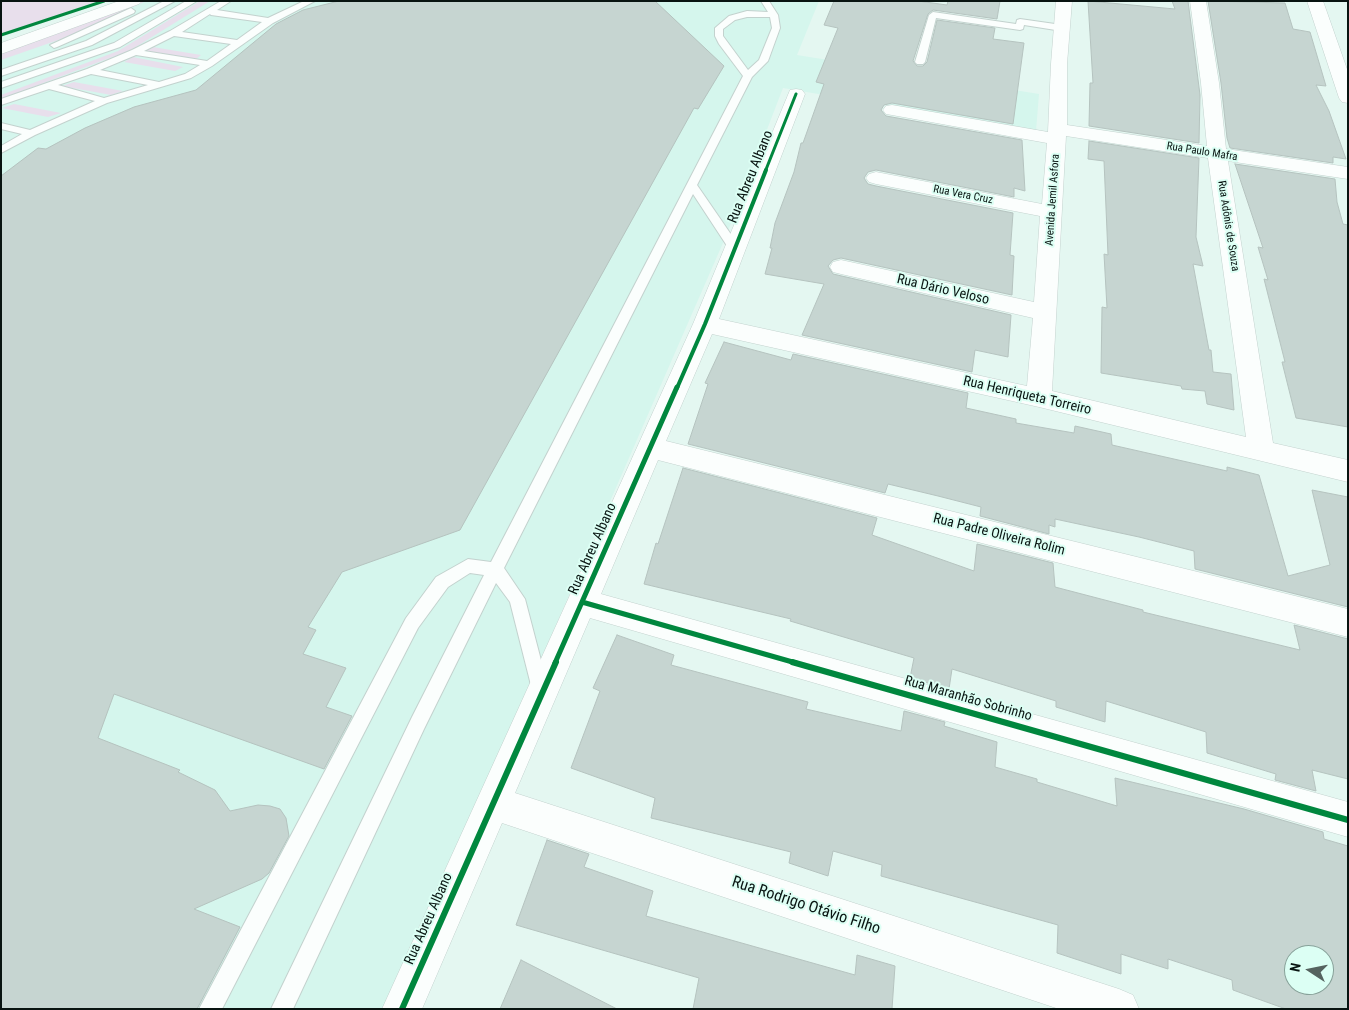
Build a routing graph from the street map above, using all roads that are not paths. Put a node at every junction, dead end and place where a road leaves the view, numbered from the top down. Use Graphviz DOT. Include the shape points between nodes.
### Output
graph roads {
  1 [pos="134,1"];
  2 [pos="153,1"];
  3 [pos="162,1"];
  4 [pos="171,1"];
  5 [pos="183,1"];
  6 [pos="192,1"];
  7 [pos="227,1"];
  8 [pos="287,1"];
  9 [pos="311,1"];
  10 [pos="765,1"];
  11 [pos="1064,1"];
  12 [pos="1198,1"];
  13 [pos="1315,1"];
  14 [pos="211,12"];
  15 [pos="774,15"];
  16 [pos="270,21"];
  17 [pos="1062,28"];
  18 [pos="173,33"];
  19 [pos="240,43"];
  20 [pos="1,49"];
  21 [pos="135,52"];
  22 [pos="920,62"];
  23 [pos="1,64"];
  24 [pos="209,64"];
  25 [pos="57,66"];
  26 [pos="1,68"];
  27 [pos="90,71"];
  28 [pos="1,73"];
  29 [pos="748,76"];
  30 [pos="1,79"];
  31 [pos="1,85"];
  32 [pos="162,85"];
  33 [pos="48,86"];
  34 [pos="796,94"];
  35 [pos="1348,98"];
  36 [pos="1,102"];
  37 [pos="104,102"];
  38 [pos="892,110"];
  39 [pos="1,126"];
  40 [pos="30,133"];
  41 [pos="1057,134"];
  42 [pos="1,150"];
  43 [pos="1217,154"];
  44 [pos="1348,173"];
  45 [pos="876,178"];
  46 [pos="692,186"];
  47 [pos="1051,212"];
  48 [pos="735,249"];
  49 [pos="841,267"];
  50 [pos="1046,313"];
  51 [pos="705,324"];
  52 [pos="1040,398"];
  53 [pos="650,447"];
  54 [pos="1261,450"];
  55 [pos="1348,471"];
  56 [pos="495,570"];
  57 [pos="582,602"];
  58 [pos="1348,623"];
  59 [pos="541,695"];
  60 [pos="493,803"];
  61 [pos="1348,820"];
  62 [pos="210,1009"];
  63 [pos="282,1009"];
  64 [pos="402,1009"];
  65 [pos="1120,1009"];
  1 -- 20 [label="street"];
  2 -- 23 [label="lane" via="80,34"];
  3 -- 26 [label="lane" via="77,42"];
  4 -- 28 [label="lane" via="89,43"];
  5 -- 30 [label="lane" via="104,44"];
  6 -- 25 [label="lane" via="117,45"];
  7 -- 14 [label="lane"];
  8 -- 16 [label="lane"];
  9 -- 16 [label="lane"];
  10 -- 15 [label="lane"];
  11 -- 17 [label="street, Avenida Jemil Asfora"];
  12 -- 43 [label="street, Rua Adônis de Souza"];
  13 -- 35 [label="street"];
  14 -- 16 [label="lane"];
  14 -- 18 [label="lane"];
  15 -- 29 [label="lane" via="776,28 763,61"];
  15 -- 29 [label="lane" via="748,14 732,18 719,28 722,44"];
  16 -- 19 [label="lane"];
  17 -- 22 [label="lane" via="1020,22 1020,27 934,11"];
  17 -- 41 [label="street, Avenida Jemil Asfora"];
  18 -- 19 [label="lane"];
  18 -- 21 [label="lane"];
  19 -- 24 [label="lane"];
  21 -- 24 [label="lane"];
  21 -- 27 [label="lane"];
  24 -- 32 [label="lane"];
  25 -- 31 [label="lane"];
  25 -- 33 [label="lane" via="47,75"];
  27 -- 32 [label="lane"];
  27 -- 33 [label="lane"];
  29 -- 46 [label="lane"];
  32 -- 37 [label="lane"];
  33 -- 36 [label="lane"];
  33 -- 37 [label="lane"];
  34 -- 48 [label="street, Rua Abreu Albano"];
  37 -- 40 [label="lane"];
  38 -- 41 [label="street, Rua Paulo Mafra"];
  39 -- 40 [label="lane"];
  40 -- 42 [label="lane"];
  41 -- 43 [label="street, Rua Paulo Mafra"];
  41 -- 47 [label="street, Avenida Jemil Asfora"];
  43 -- 44 [label="street, Rua Paulo Mafra"];
  43 -- 54 [label="street, Rua Adônis de Souza"];
  45 -- 47 [label="street, Rua Vera Cruz"];
  46 -- 48 [label="lane"];
  46 -- 56 [label="lane"];
  47 -- 50 [label="street, Avenida Jemil Asfora"];
  48 -- 51 [label="street, Rua Abreu Albano"];
  49 -- 50 [label="street, Rua Dário Veloso"];
  50 -- 52 [label="street, Avenida Jemil Asfora"];
  51 -- 52 [label="street, Rua Henriqueta Torreiro"];
  51 -- 53 [label="street, Rua Abreu Albano"];
  52 -- 54 [label="street, Rua Henriqueta Torreiro"];
  53 -- 57 [label="street, Rua Abreu Albano"];
  53 -- 58 [label="street, Rua Padre Oliveira Rolim"];
  54 -- 55 [label="street, Rua Henriqueta Torreiro"];
  56 -- 59 [label="lane" via="517,600"];
  56 -- 62 [label="lane" via="468,566 442,582 412,623"];
  56 -- 63 [label="lane"];
  57 -- 59 [label="street, Rua Abreu Albano"];
  57 -- 61 [label="street, Rua Maranhão Sobrinho"];
  59 -- 60 [label="street, Rua Abreu Albano"];
  60 -- 64 [label="street, Rua Abreu Albano"];
  60 -- 65 [label="street, Rua Rodrigo Otávio Filho"];
}
